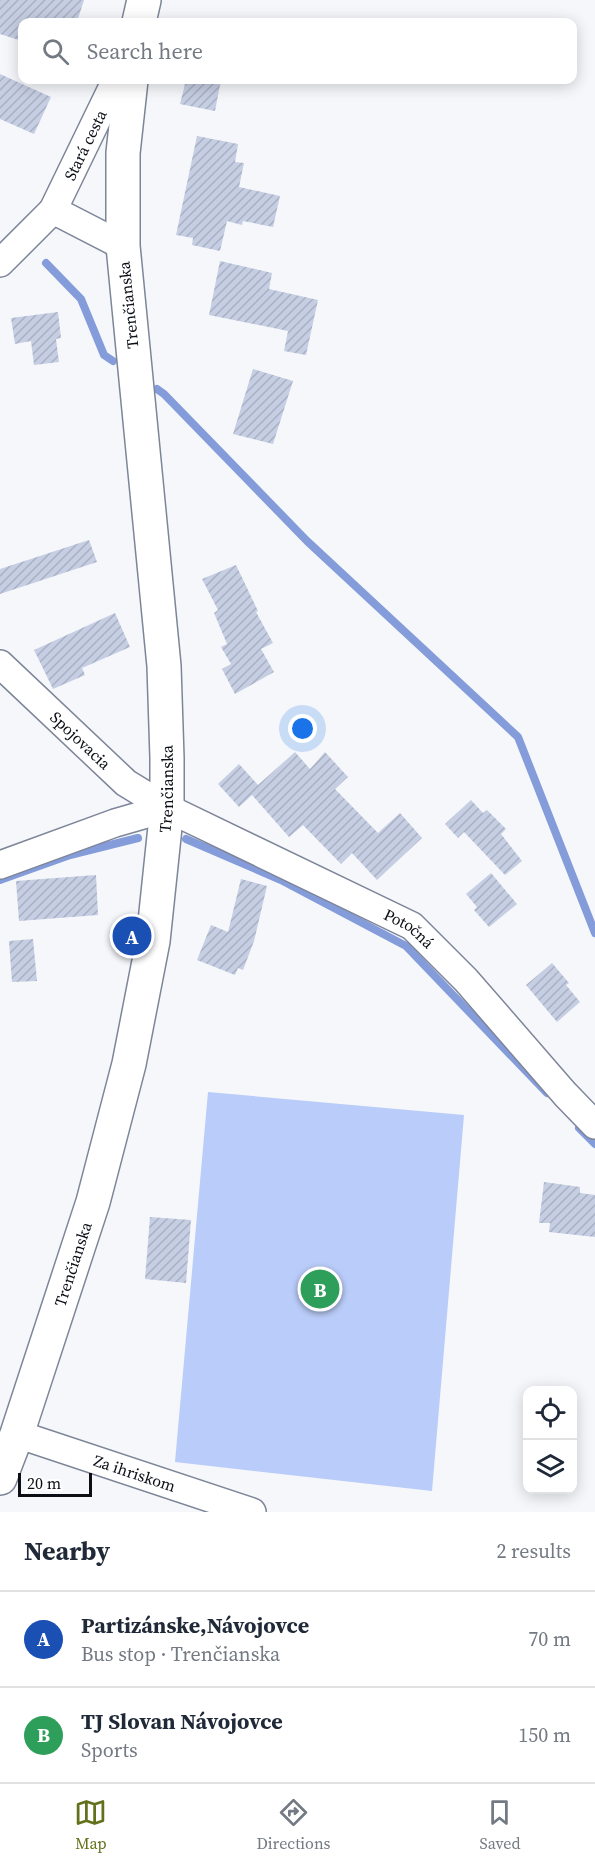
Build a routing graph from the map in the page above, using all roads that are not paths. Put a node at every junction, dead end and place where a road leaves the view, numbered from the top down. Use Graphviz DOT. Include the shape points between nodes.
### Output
graph roads {
  1 [pos="144,0"];
  2 [pos="140,18"];
  3 [pos="114,84"];
  4 [pos="131,84"];
  5 [pos="53,210"];
  6 [pos="123,246"];
  7 [pos="0,263"];
  8 [pos="0,664"];
  9 [pos="167,808"];
  10 [pos="0,865"];
  11 [pos="595,1125"];
  12 [pos="17,1434"];
  13 [pos="0,1478"];
  14 [pos="252,1512"];
  1 -- 2 [label="main road"];
  3 -- 5 [label="street, Stará cesta"];
  4 -- 6 [label="main road, Trenčianska" via="123,153"];
  5 -- 6 [label="street"];
  5 -- 7 [label="street, Stará cesta"];
  6 -- 9 [label="main road, Trenčianska" via="164,666"];
  8 -- 9 [label="street, Spojovacia" via="126,783"];
  9 -- 10 [label="street"];
  9 -- 11 [label="street, Potočná" via="412,926 466,980"];
  9 -- 12 [label="main road, Trenčianska" via="153,941 129,1064 93,1202"];
  12 -- 13 [label="main road, Trenčianska"];
  12 -- 14 [label="street, Za ihriskom"];
}
